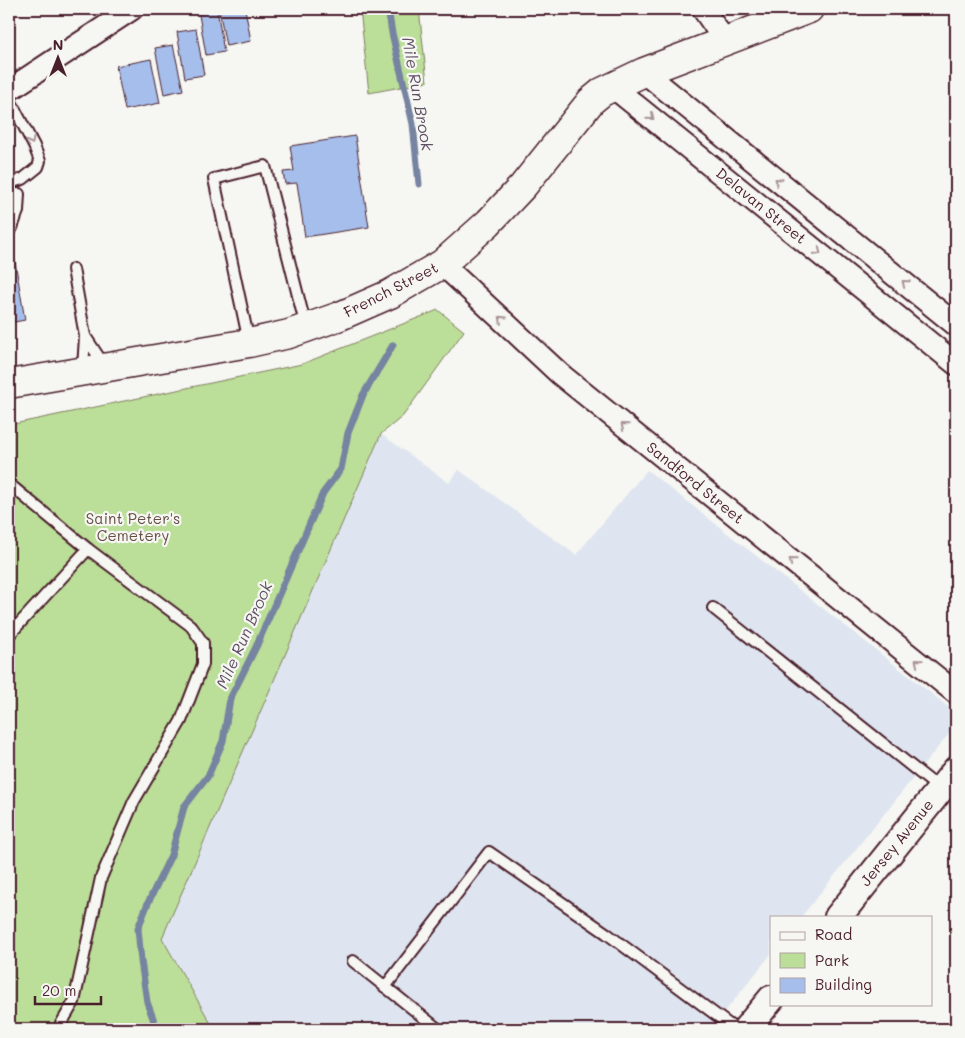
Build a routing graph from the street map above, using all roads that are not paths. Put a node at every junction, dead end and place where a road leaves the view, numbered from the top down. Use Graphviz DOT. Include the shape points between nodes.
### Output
graph roads {
  1 [pos="132,9"];
  2 [pos="703,9"];
  3 [pos="809,9"];
  4 [pos="725,41"];
  5 [pos="644,72"];
  6 [pos="612,87"];
  7 [pos="9,90"];
  8 [pos="9,98"];
  9 [pos="23,179"];
  10 [pos="9,183"];
  11 [pos="14,195"];
  12 [pos="9,202"];
  13 [pos="18,211"];
  14 [pos="9,217"];
  15 [pos="9,229"];
  16 [pos="442,264"];
  17 [pos="73,269"];
  18 [pos="928,303"];
  19 [pos="956,325"];
  20 [pos="910,326"];
  21 [pos="306,328"];
  22 [pos="85,336"];
  23 [pos="249,344"];
  24 [pos="956,364"];
  25 [pos="94,370"];
  26 [pos="9,384"];
  27 [pos="9,484"];
  28 [pos="88,549"];
  29 [pos="713,608"];
  30 [pos="9,635"];
  31 [pos="956,693"];
  32 [pos="948,780"];
  33 [pos="839,916"];
  34 [pos="353,961"];
  35 [pos="385,987"];
  36 [pos="770,1000"];
  37 [pos="58,1029"];
  38 [pos="438,1029"];
  39 [pos="735,1029"];
  40 [pos="746,1029"];
  1 -- 7 [label="street"];
  2 -- 4 [label="street"];
  3 -- 4 [label="main road, French Street"];
  4 -- 5 [label="main road, French Street"];
  5 -- 6 [label="main road, French Street"];
  18 -- 5 [label="street, Delavan Street, one-way"];
  6 -- 16 [label="main road, French Street" via="591,100 523,186 488,224"];
  6 -- 20 [label="street, Delavan Street, one-way"];
  8 -- 9 [label="lane, one-way" via="40,161"];
  9 -- 10 [label="lane"];
  9 -- 11 [label="lane"];
  11 -- 12 [label="lane"];
  11 -- 13 [label="lane"];
  13 -- 14 [label="lane"];
  13 -- 15 [label="lane"];
  16 -- 21 [label="main road, French Street" via="390,294"];
  31 -- 16 [label="street, Sandford Street, one-way" via="560,374"];
  17 -- 22 [label="lane"];
  18 -- 19 [label="street, Delavan Street"];
  18 -- 20 [label="street"];
  20 -- 24 [label="street, Delavan Street"];
  21 -- 23 [label="main road, French Street"];
  21 -- 23 [label="lane" via="265,166 214,179"];
  22 -- 25 [label="lane"];
  22 -- 25 [label="lane"];
  23 -- 25 [label="main road, French Street"];
  25 -- 26 [label="main road, French Street"];
  27 -- 28 [label="lane"];
  28 -- 30 [label="lane"];
  28 -- 37 [label="lane" via="191,626 203,643 203,664 181,721 134,800 101,878 74,1002"];
  29 -- 32 [label="lane"];
  32 -- 33 [label="street, Jersey Avenue"];
  34 -- 35 [label="lane"];
  35 -- 38 [label="lane"];
  35 -- 39 [label="lane" via="490,852"];
  36 -- 40 [label="street"];
}
